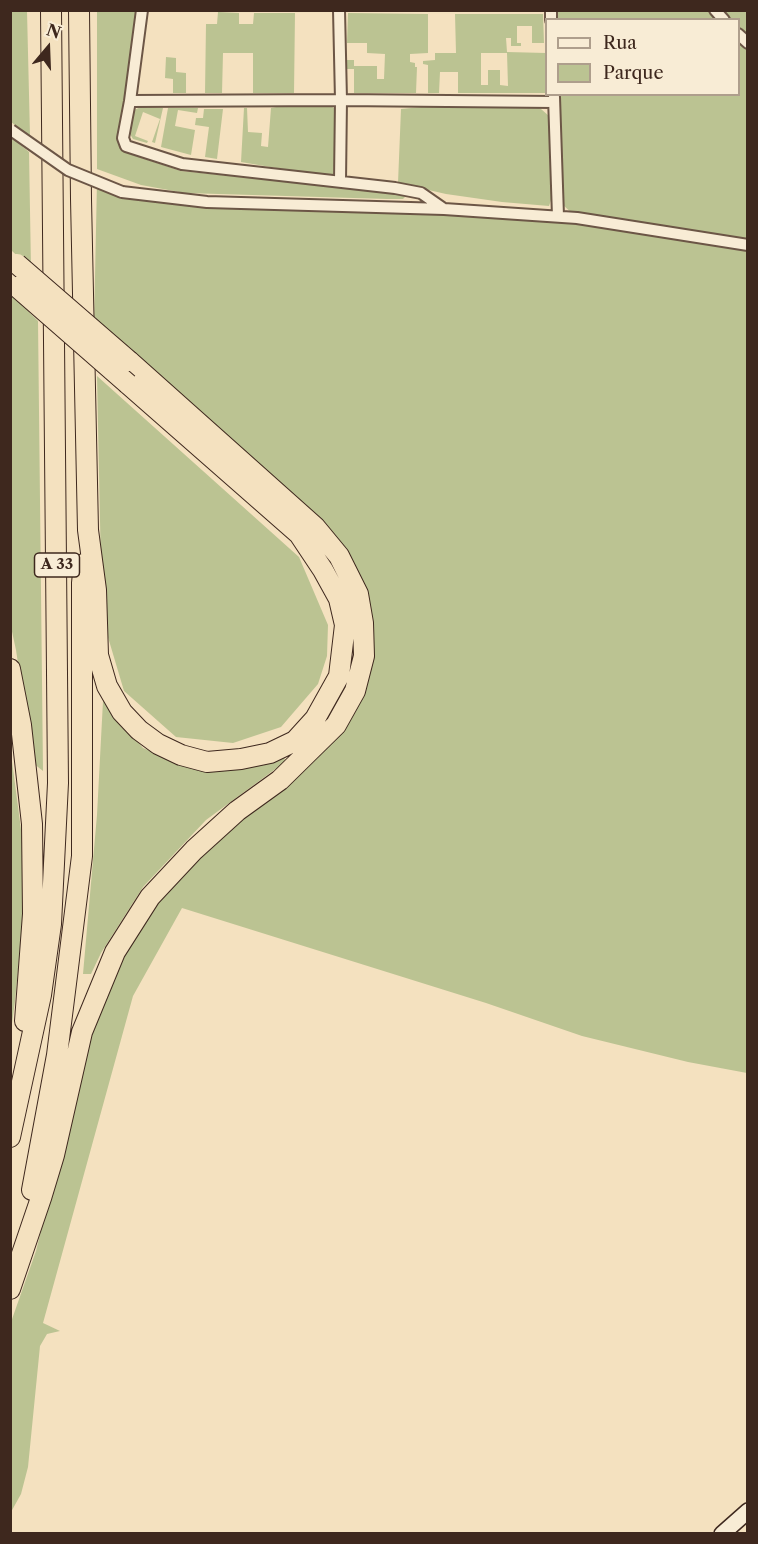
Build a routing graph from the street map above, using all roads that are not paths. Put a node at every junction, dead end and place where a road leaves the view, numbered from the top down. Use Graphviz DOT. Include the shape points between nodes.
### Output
graph roads {
  1 [pos="51,10"];
  2 [pos="79,10"];
  3 [pos="90,10"];
  4 [pos="142,10"];
  5 [pos="339,10"];
  6 [pos="554,98"];
  7 [pos="341,100"];
  8 [pos="130,101"];
  9 [pos="11,130"];
  10 [pos="81,147"];
  11 [pos="340,181"];
  12 [pos="444,209"];
  13 [pos="558,216"];
  14 [pos="747,245"];
  15 [pos="14,273"];
  16 [pos="88,530"];
  17 [pos="10,669"];
  18 [pos="18,1108"];
  19 [pos="10,1137"];
  20 [pos="18,1264"];
  21 [pos="10,1289"];
  22 [pos="747,1511"];
  23 [pos="722,1533"];
  1 -- 18 [label="highway, A 33" via="58,783 51,924"];
  2 -- 10 [label="highway, A 33"];
  3 -- 10 [label="highway" via="87,127"];
  4 -- 8 [label="street"];
  5 -- 7 [label="street"];
  6 -- 7 [label="street"];
  6 -- 13 [label="street"];
  7 -- 8 [label="street"];
  7 -- 11 [label="street"];
  8 -- 11 [label="street" via="123,138 126,146 182,164"];
  9 -- 12 [label="street, bridge" via="68,170 122,192 207,202"];
  10 -- 16 [label="highway, A 33"];
  11 -- 12 [label="street" via="421,194"];
  12 -- 13 [label="street"];
  13 -- 14 [label="street"];
  15 -- 16 [label="highway, bridge" via="128,384 298,534 323,570 339,599 345,625 339,676 315,719 295,741 270,753 207,762 158,744 133,724 107,686 98,655 96,590"];
  15 -- 20 [label="highway, bridge" via="129,361 315,527 339,556 358,594 364,656 355,691 336,725 280,780 237,811 194,850 150,897 115,952 82,1032 54,1155"];
  16 -- 20 [label="highway, A 33" via="82,583 82,856 57,1055"];
  17 -- 18 [label="highway" via="21,725 32,824 33,914"];
  18 -- 19 [label="highway, A 33"];
  20 -- 21 [label="highway, A 33"];
  22 -- 23 [label="street"];
}
